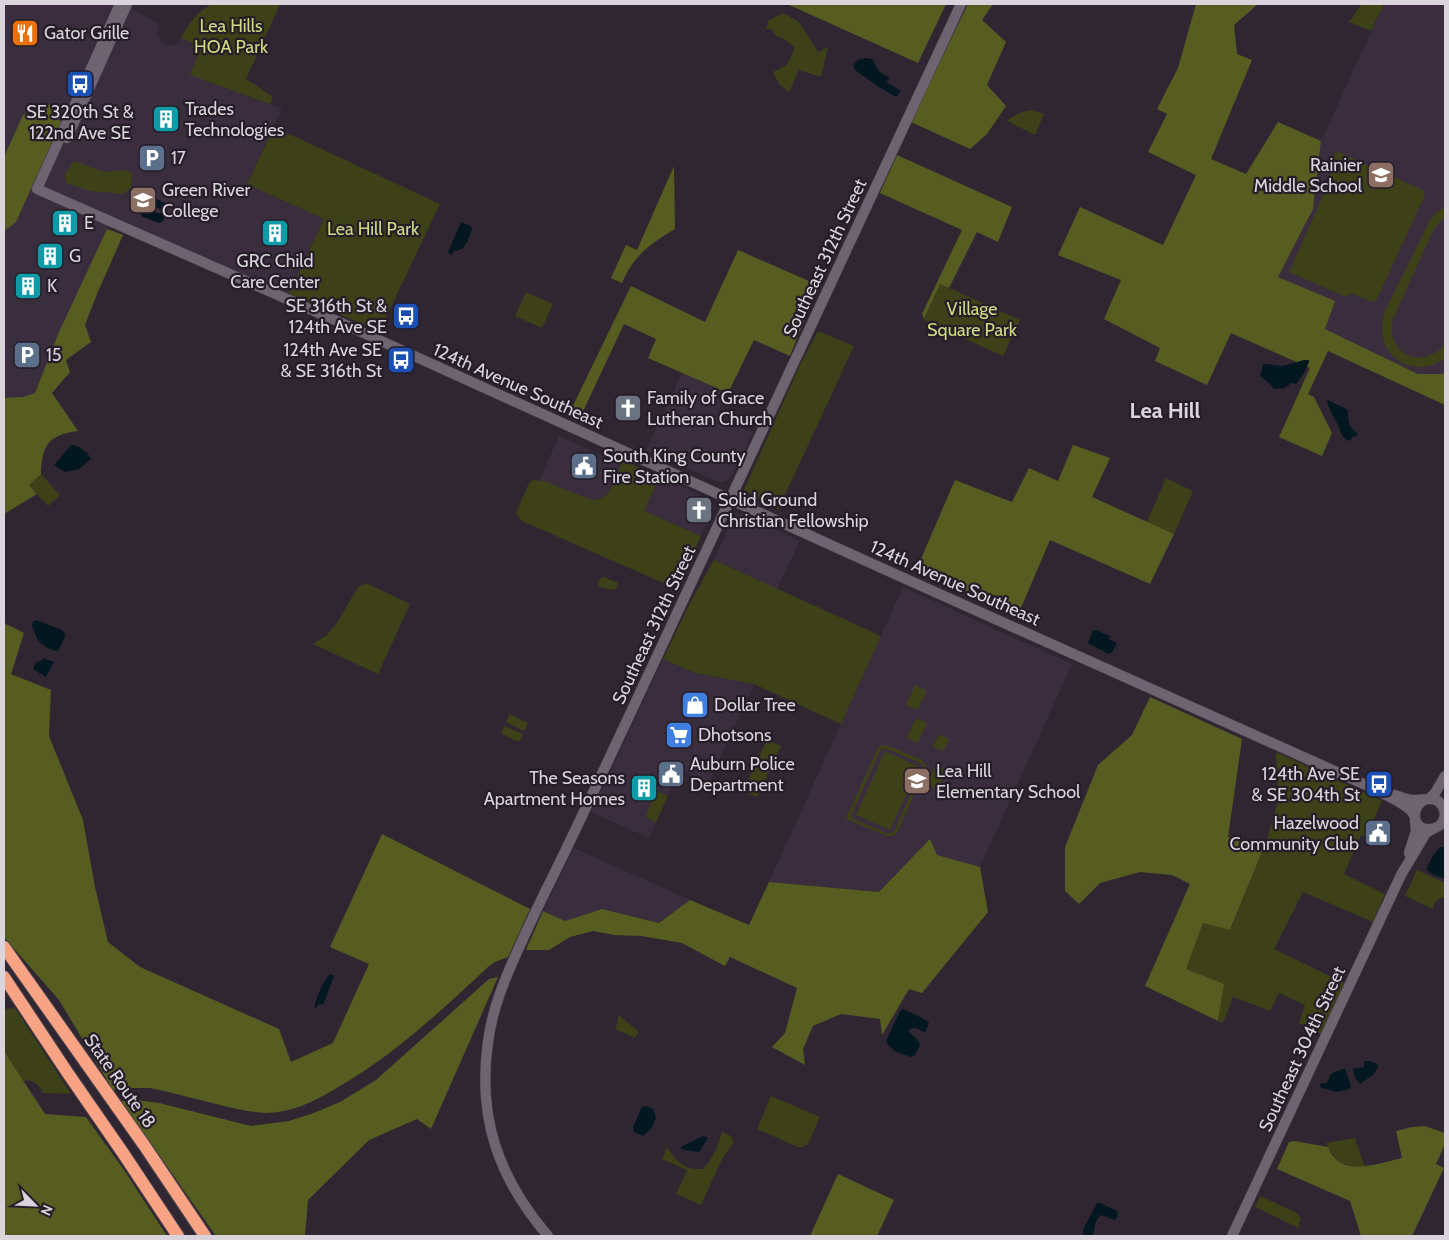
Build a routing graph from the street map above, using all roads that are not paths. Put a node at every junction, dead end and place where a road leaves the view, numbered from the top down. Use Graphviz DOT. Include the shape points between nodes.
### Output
graph roads {
  1 [pos="120,4"];
  2 [pos="128,4"];
  3 [pos="960,4"];
  4 [pos="40,190"];
  5 [pos="730,500"];
  6 [pos="1445,776"];
  7 [pos="1368,786"];
  8 [pos="1445,788"];
  9 [pos="1426,799"];
  10 [pos="1445,812"];
  11 [pos="1415,818"];
  12 [pos="1439,828"];
  13 [pos="1401,875"];
  14 [pos="4,947"];
  15 [pos="4,977"];
  16 [pos="178,1236"];
  17 [pos="205,1236"];
  18 [pos="548,1236"];
  19 [pos="1232,1236"];
  1 -- 4 [label="street"];
  2 -- 4 [label="street"];
  3 -- 5 [label="street, Southeast 312th Street"];
  4 -- 5 [label="street, 124th Avenue Southeast"];
  5 -- 7 [label="street, 124th Avenue Southeast"];
  5 -- 18 [label="street, Southeast 312th Street" via="533,916 498,997 488,1038 486,1073 492,1135 509,1181"];
  6 -- 9 [label="street" via="1436,793"];
  7 -- 9 [label="street, 124th Avenue Southeast" via="1404,798"];
  7 -- 11 [label="street, 124th Avenue Southeast" via="1406,806"];
  8 -- 10 [label="street"];
  9 -- 10 [label="street" via="1438,801"];
  9 -- 11 [label="street" via="1417,806"];
  10 -- 12 [label="street"];
  11 -- 12 [label="street" via="1422,828"];
  11 -- 13 [label="street, Southeast 304th Street" via="1415,837"];
  12 -- 13 [label="street, Southeast 304th Street" via="1426,833"];
  13 -- 19 [label="street, Southeast 304th Street"];
  14 -- 17 [label="highway, State Route 18"];
  15 -- 16 [label="highway"];
}
